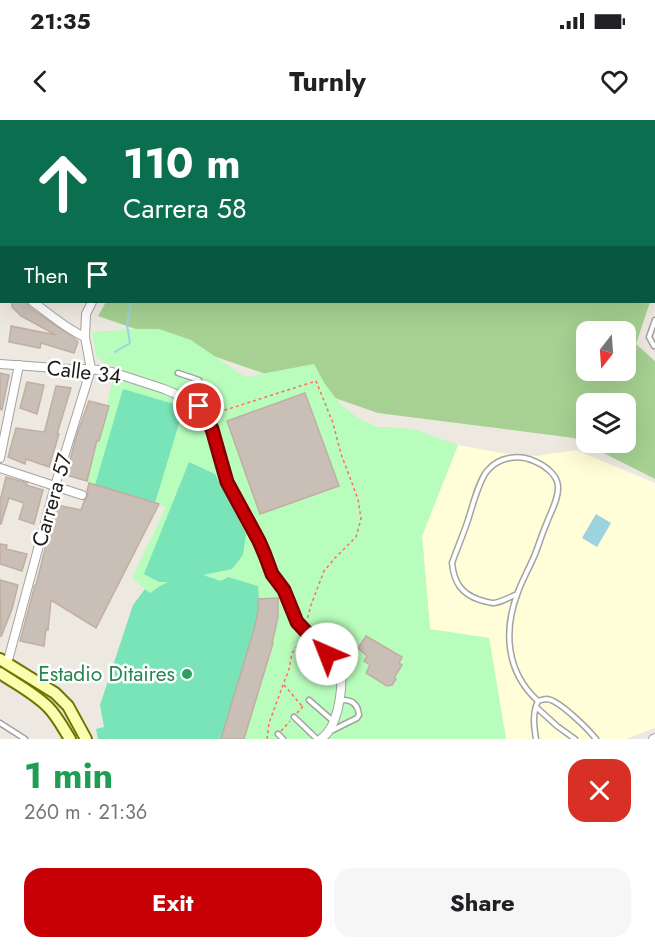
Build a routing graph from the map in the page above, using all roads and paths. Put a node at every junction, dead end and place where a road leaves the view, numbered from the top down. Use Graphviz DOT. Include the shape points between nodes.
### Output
graph roads {
  1 [pos="34,303"];
  2 [pos="92,303"];
  3 [pos="655,320"];
  4 [pos="86,321"];
  5 [pos="75,333"];
  6 [pos="85,337"];
  7 [pos="654,346"];
  8 [pos="0,364"];
  9 [pos="19,365"];
  10 [pos="91,369"];
  11 [pos="178,373"];
  12 [pos="201,392"];
  13 [pos="199,406"];
  14 [pos="0,458"];
  15 [pos="0,468"];
  16 [pos="55,486"];
  17 [pos="82,495"];
  18 [pos="517,594"];
  19 [pos="307,633"];
  20 [pos="4,662"];
  21 [pos="0,673"];
  22 [pos="283,684"];
  23 [pos="309,700"];
  24 [pos="538,701"];
  25 [pos="339,705"];
  26 [pos="303,706"];
  27 [pos="536,707"];
  28 [pos="294,717"];
  29 [pos="333,721"];
  30 [pos="0,723"];
  31 [pos="328,732"];
  32 [pos="278,734"];
  33 [pos="25,739"];
  34 [pos="70,739"];
  35 [pos="86,739"];
  36 [pos="267,739"];
  37 [pos="283,739"];
  38 [pos="319,739"];
  39 [pos="536,739"];
  40 [pos="576,739"];
  41 [pos="596,739"];
  1 -- 5 [label="street"];
  2 -- 4 [label="street"];
  3 -- 7 [label="lane" via="649,337"];
  4 -- 5 [label="street"];
  4 -- 6 [label="street, Carrera 57"];
  5 -- 6 [label="street"];
  6 -- 10 [label="street, Carrera 57"];
  8 -- 9 [label="street, Calle 34"];
  9 -- 10 [label="street, Calle 34"];
  9 -- 14 [label="street"];
  10 -- 13 [label="street, Calle 34" via="164,389"];
  10 -- 16 [label="street, Carrera 57"];
  11 -- 12 [label="lane" via="198,380"];
  12 -- 13 [label="lane"];
  12 -- 19 [label="path" via="209,392 222,411 316,381 333,423 361,519 356,537 324,571 311,605"];
  13 -- 19 [label="street" via="212,429 227,482 297,622"];
  15 -- 16 [label="street"];
  16 -- 17 [label="street"];
  16 -- 20 [label="street, Carrera 57"];
  18 -- 18 [label="lane" via="558,491 558,482 546,468 521,457 504,459 486,471 452,563 458,586 468,595 495,603"];
  18 -- 24 [label="lane" via="508,636 513,662 519,679"];
  19 -- 22 [label="path" via="292,653"];
  19 -- 25 [label="street" via="342,673"];
  20 -- 35 [label="main road" via="55,693 68,706"];
  21 -- 34 [label="main road" via="48,707"];
  22 -- 26 [label="path"];
  22 -- 36 [label="path"];
  23 -- 29 [label="lane"];
  24 -- 27 [label="lane"];
  24 -- 41 [label="lane" via="549,699 558,703"];
  25 -- 29 [label="street"];
  25 -- 31 [label="lane" via="343,700 354,703 359,715"];
  27 -- 39 [label="lane"];
  27 -- 40 [label="lane"];
  28 -- 38 [label="lane"];
  29 -- 31 [label="street"];
  30 -- 33 [label="lane"];
  31 -- 38 [label="street"];
  32 -- 37 [label="lane"];
}
